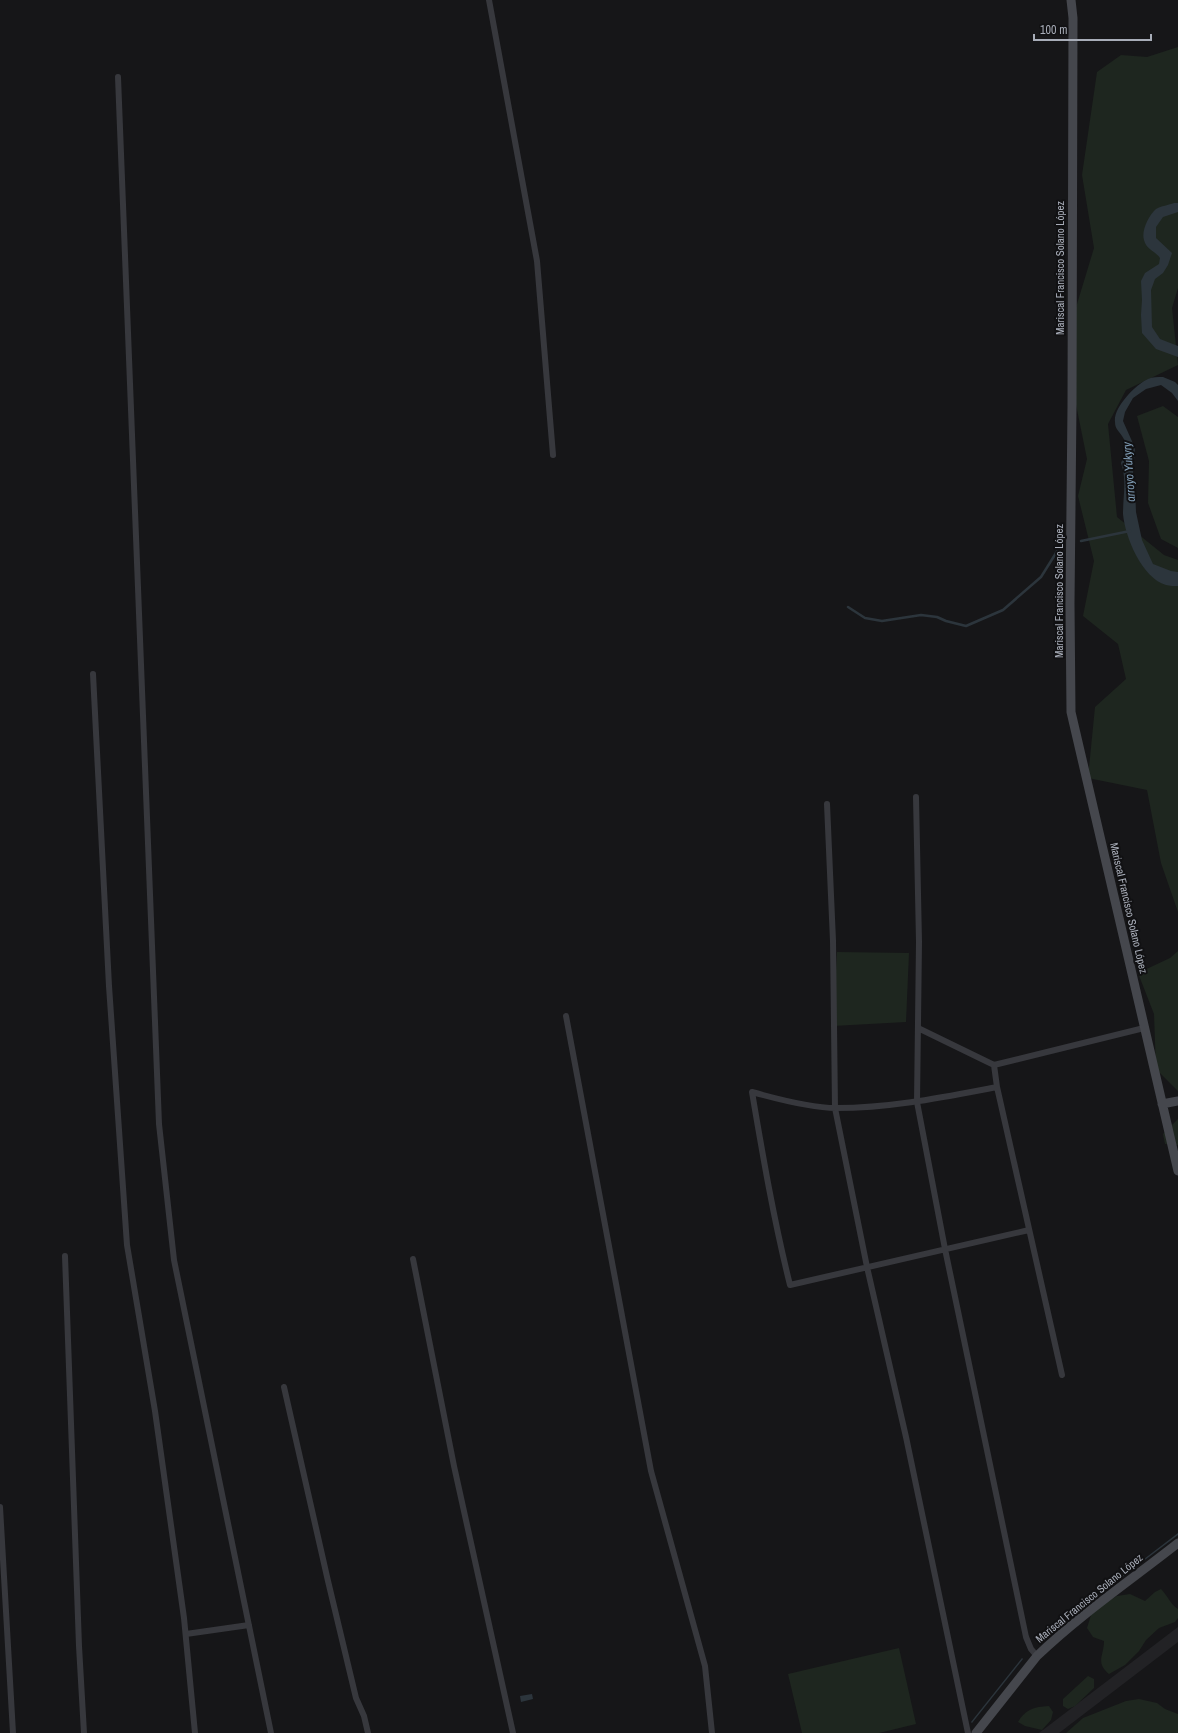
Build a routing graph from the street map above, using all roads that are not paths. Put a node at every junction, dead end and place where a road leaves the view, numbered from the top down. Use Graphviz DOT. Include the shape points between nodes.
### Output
graph roads {
  1 [pos="489,0"];
  2 [pos="1071,0"];
  3 [pos="118,77"];
  4 [pos="553,455"];
  5 [pos="93,674"];
  6 [pos="916,797"];
  7 [pos="827,804"];
  8 [pos="566,1016"];
  9 [pos="918,1028"];
  10 [pos="1144,1028"];
  11 [pos="994,1065"];
  12 [pos="998,1087"];
  13 [pos="1178,1101"];
  14 [pos="917,1102"];
  15 [pos="1162,1104"];
  16 [pos="835,1108"];
  17 [pos="1178,1171"];
  18 [pos="1029,1230"];
  19 [pos="945,1249"];
  20 [pos="65,1256"];
  21 [pos="413,1259"];
  22 [pos="867,1267"];
  23 [pos="1062,1375"];
  24 [pos="284,1387"];
  25 [pos="0,1507"];
  26 [pos="1178,1543"];
  27 [pos="249,1625"];
  28 [pos="186,1634"];
  29 [pos="1037,1656"];
  30 [pos="14,1733"];
  31 [pos="84,1733"];
  32 [pos="195,1733"];
  33 [pos="271,1733"];
  34 [pos="368,1733"];
  35 [pos="513,1733"];
  36 [pos="712,1733"];
  37 [pos="968,1733"];
  38 [pos="976,1733"];
  1 -- 4 [label="street" via="537,261"];
  2 -- 10 [label="main road, Mariscal Francisco Solano López" via="1073,18 1070,696 1074,728"];
  3 -- 27 [label="street" via="160,1124 174,1260"];
  5 -- 28 [label="street" via="109,986 127,1245 155,1411"];
  6 -- 9 [label="street"];
  7 -- 16 [label="street" via="833,941"];
  8 -- 36 [label="street" via="652,1471 705,1666"];
  9 -- 11 [label="street"];
  9 -- 14 [label="street"];
  10 -- 11 [label="street"];
  10 -- 15 [label="main road, Mariscal Francisco Solano López"];
  11 -- 12 [label="street"];
  12 -- 14 [label="street"];
  12 -- 18 [label="street"];
  13 -- 15 [label="main road"];
  14 -- 16 [label="street"];
  14 -- 19 [label="street"];
  15 -- 17 [label="main road, Mariscal Francisco Solano López"];
  16 -- 22 [label="street"];
  16 -- 22 [label="street" via="782,1100 752,1092 768,1188 790,1285"];
  18 -- 19 [label="street"];
  18 -- 23 [label="street"];
  19 -- 22 [label="street"];
  19 -- 29 [label="street" via="1026,1637"];
  20 -- 31 [label="street"];
  21 -- 35 [label="street" via="454,1466"];
  22 -- 37 [label="street" via="906,1437"];
  24 -- 34 [label="street" via="356,1698"];
  25 -- 30 [label="street"];
  26 -- 29 [label="main road, Mariscal Francisco Solano López" via="1073,1624"];
  27 -- 28 [label="street"];
  27 -- 33 [label="street"];
  28 -- 32 [label="street"];
  29 -- 38 [label="main road, Mariscal Francisco Solano López"];
}
